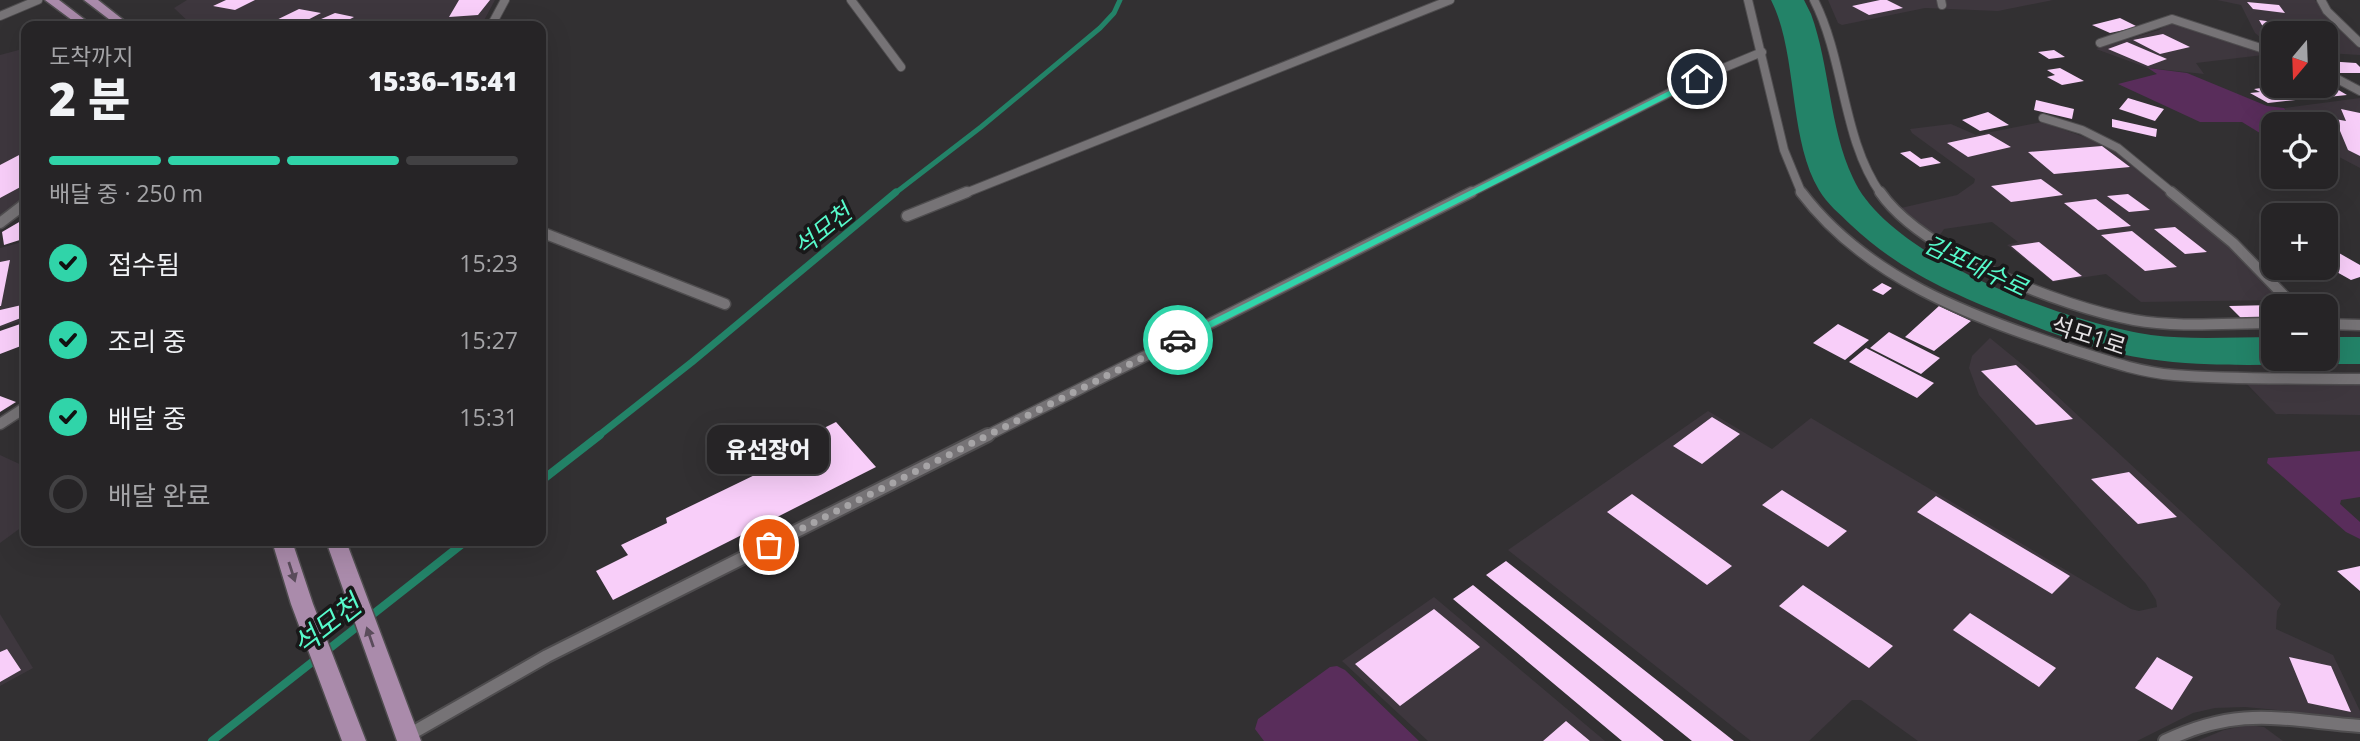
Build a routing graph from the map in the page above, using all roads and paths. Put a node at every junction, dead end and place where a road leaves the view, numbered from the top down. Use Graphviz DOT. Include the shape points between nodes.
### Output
graph roads {
  1 [pos="38,0"];
  2 [pos="51,0"];
  3 [pos="90,0"];
  4 [pos="505,0"];
  5 [pos="851,0"];
  6 [pos="1450,0"];
  7 [pos="1748,0"];
  8 [pos="1814,0"];
  9 [pos="2321,0"];
  10 [pos="0,16"];
  11 [pos="80,21"];
  12 [pos="118,21"];
  13 [pos="494,21"];
  14 [pos="2100,43"];
  15 [pos="2360,43"];
  16 [pos="2261,48"];
  17 [pos="1762,52"];
  18 [pos="901,66"];
  19 [pos="2338,79"];
  20 [pos="2360,91"];
  21 [pos="2043,118"];
  22 [pos="21,207"];
  23 [pos="907,216"];
  24 [pos="0,223"];
  25 [pos="546,234"];
  26 [pos="2282,294"];
  27 [pos="725,303"];
  28 [pos="2261,323"];
  29 [pos="2338,324"];
  30 [pos="2360,324"];
  31 [pos="2360,379"];
  32 [pos="21,410"];
  33 [pos="0,424"];
  34 [pos="284,546"];
  35 [pos="339,546"];
  36 [pos="2360,726"];
  37 [pos="351,732"];
  38 [pos="408,739"];
  39 [pos="2165,741"];
  1 -- 10 [label="lane"];
  2 -- 11 [label="main road"];
  3 -- 12 [label="main road"];
  4 -- 13 [label="lane"];
  5 -- 18 [label="lane"];
  6 -- 23 [label="lane"];
  7 -- 17 [label="lane, 석모1로"];
  8 -- 28 [label="lane" via="1827,24 1870,179 1881,196 1939,244 1985,270 2117,317 2159,323"];
  9 -- 15 [label="lane"];
  14 -- 16 [label="lane" via="2172,19"];
  17 -- 31 [label="lane, 석모1로" via="1784,150 1798,188 1822,220 1845,240 1917,289 2059,347 2150,372"];
  17 -- 38 [label="lane" via="1697,79 547,656"];
  19 -- 20 [label="lane"];
  21 -- 26 [label="lane" via="2097,136 2124,153 2233,243"];
  22 -- 24 [label="lane"];
  25 -- 27 [label="lane"];
  29 -- 30 [label="lane"];
  32 -- 33 [label="lane"];
  34 -- 37 [label="main road, one-way"];
  38 -- 35 [label="main road, one-way"];
  36 -- 39 [label="lane" via="2243,715 2188,728"];
}
